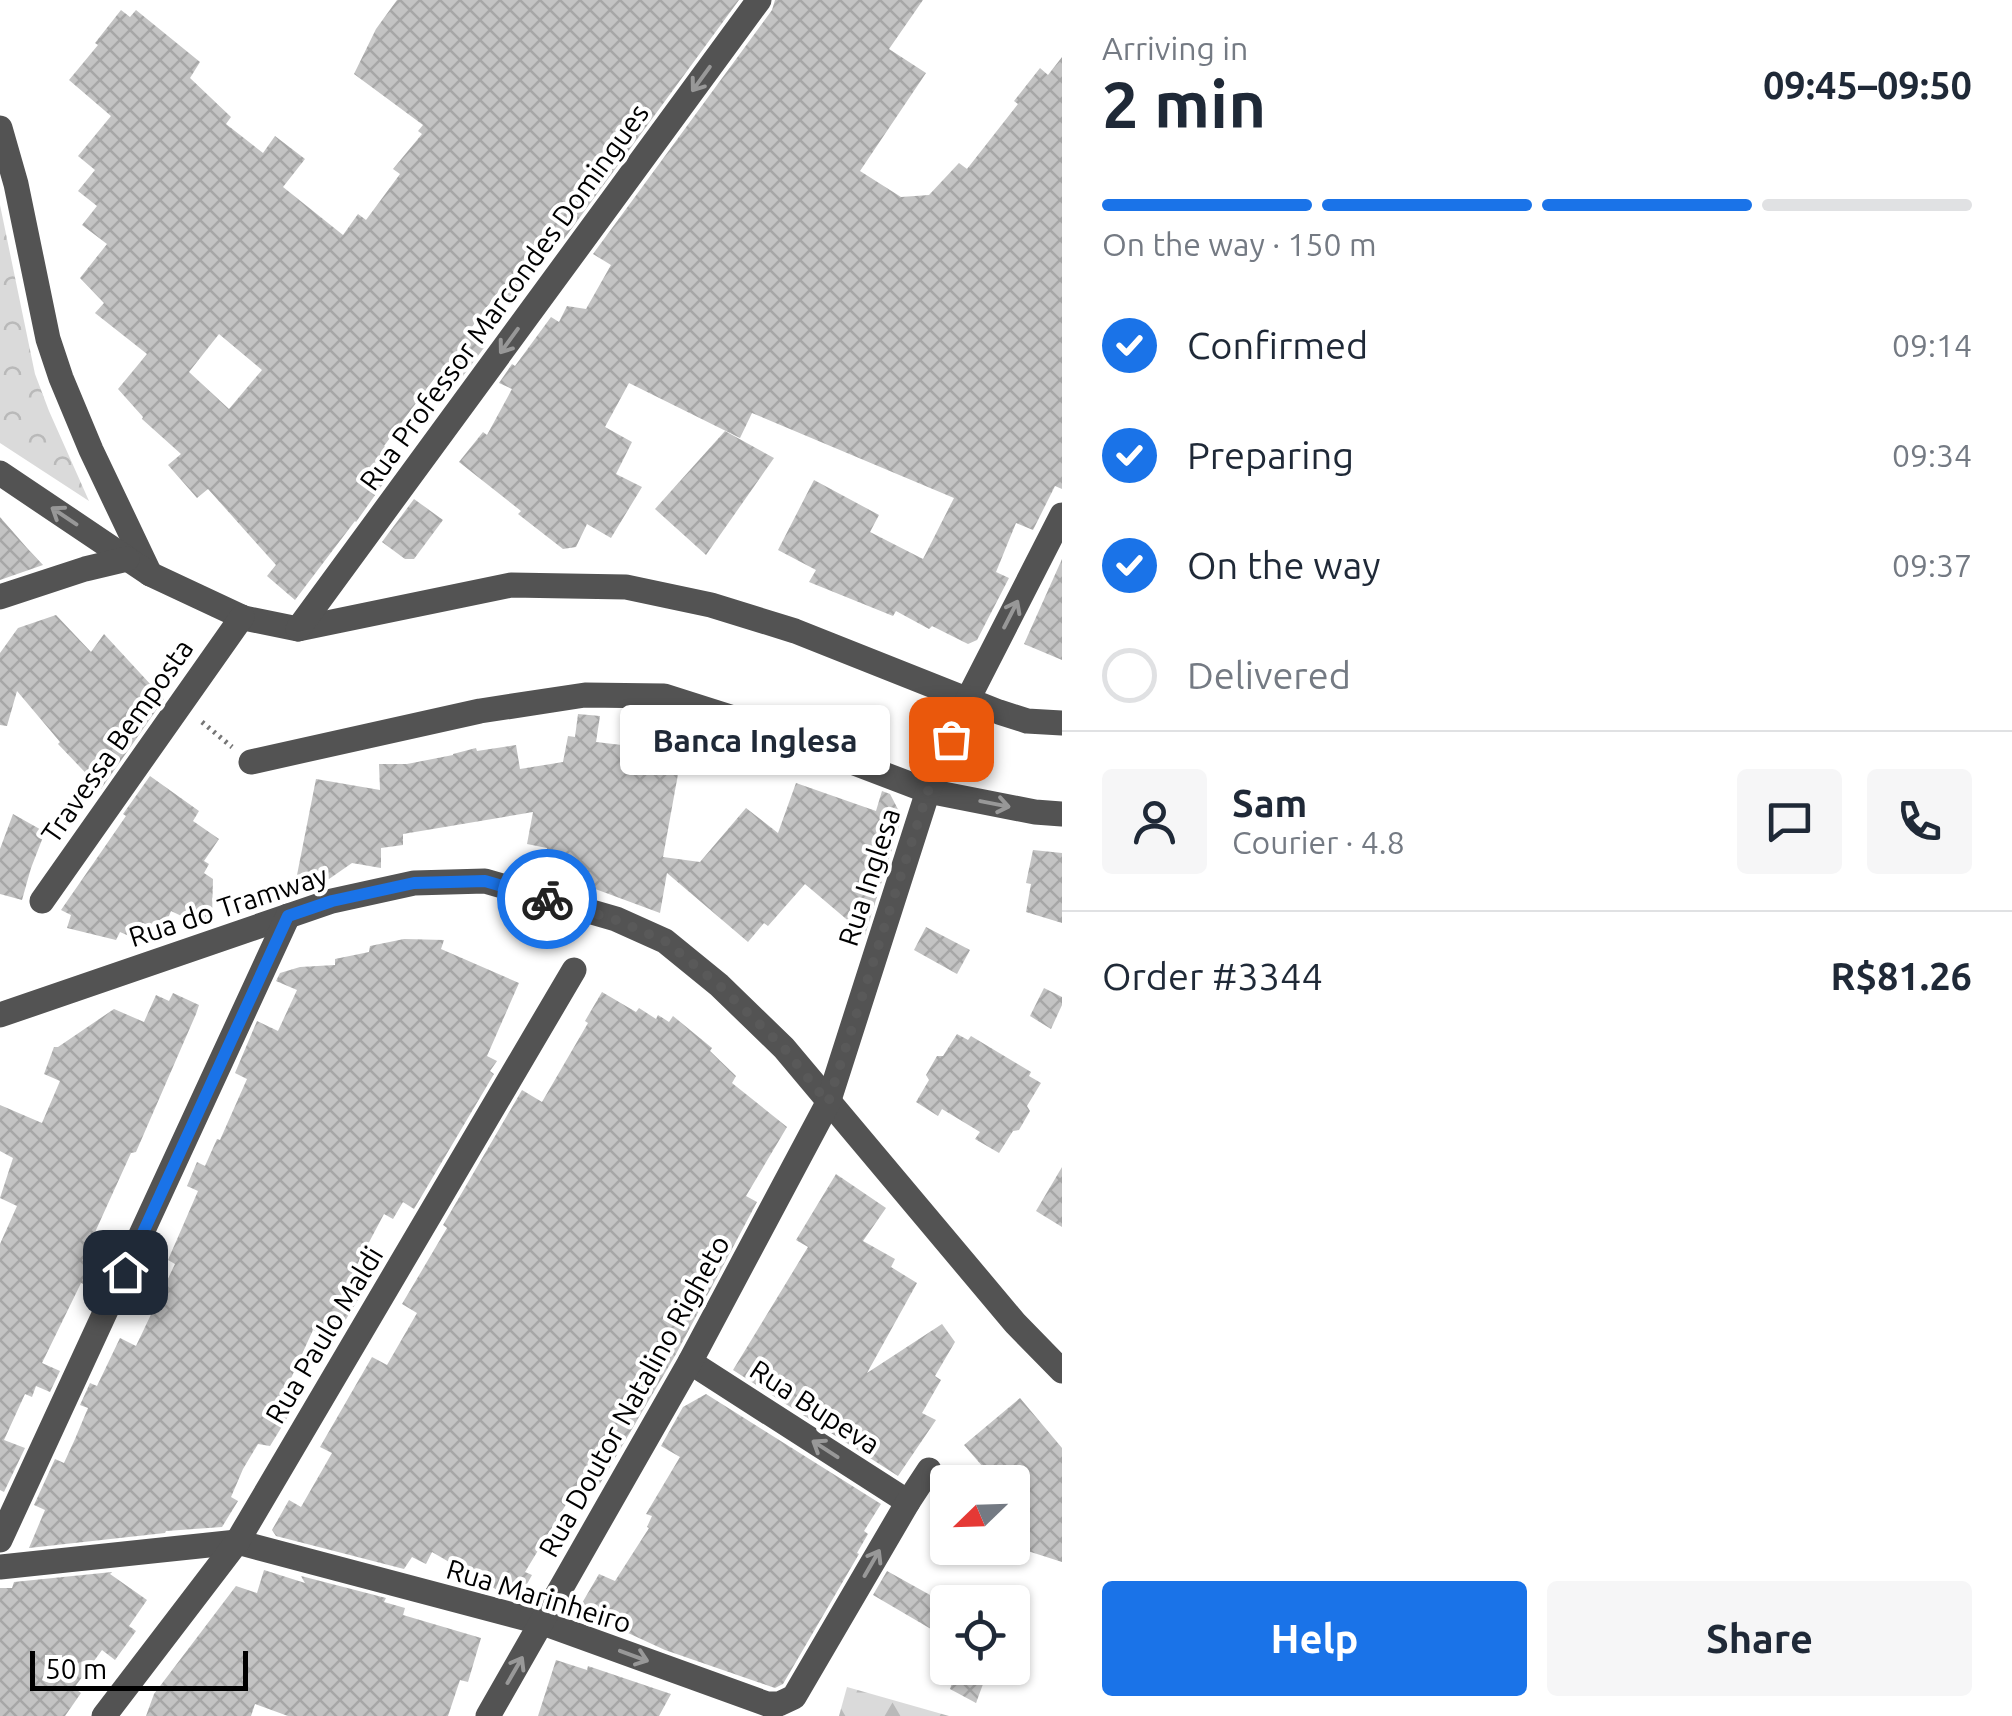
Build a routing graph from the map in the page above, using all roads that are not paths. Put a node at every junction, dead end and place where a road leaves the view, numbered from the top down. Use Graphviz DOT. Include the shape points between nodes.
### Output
graph roads {
  1 [pos="759,0"];
  2 [pos="0,128"];
  3 [pos="0,472"];
  4 [pos="1062,515"];
  5 [pos="128,558"];
  6 [pos="150,574"];
  7 [pos="0,597"];
  8 [pos="242,617"];
  9 [pos="298,629"];
  10 [pos="968,701"];
  11 [pos="1062,723"];
  12 [pos="251,762"];
  13 [pos="928,791"];
  14 [pos="1062,814"];
  15 [pos="42,900"];
  16 [pos="288,916"];
  17 [pos="574,970"];
  18 [pos="0,1014"];
  19 [pos="828,1103"];
  20 [pos="690,1362"];
  21 [pos="1062,1371"];
  22 [pos="929,1470"];
  23 [pos="908,1502"];
  24 [pos="0,1540"];
  25 [pos="237,1542"];
  26 [pos="0,1567"];
  27 [pos="542,1623"];
  28 [pos="104,1716"];
  29 [pos="488,1716"];
  1 -- 9 [label="street, Rua Professor Marcondes Domingues, one-way"];
  2 -- 6 [label="street" via="61,378"];
  5 -- 3 [label="street, one-way"];
  10 -- 4 [label="street, Rua Inglesa, one-way"];
  5 -- 6 [label="street"];
  5 -- 7 [label="street"];
  6 -- 8 [label="street"];
  8 -- 9 [label="street"];
  8 -- 15 [label="street, Travessa Bemposta"];
  9 -- 10 [label="street" via="510,585 626,587 795,631"];
  10 -- 11 [label="street" via="1027,720"];
  10 -- 13 [label="street, Rua Inglesa"];
  12 -- 13 [label="street" via="586,694 664,696"];
  13 -- 14 [label="street, one-way"];
  13 -- 19 [label="street, Rua Inglesa"];
  16 -- 18 [label="street, Rua do Tramway"];
  16 -- 19 [label="street, Rua do Tramway" via="414,883 485,881 616,920 665,941 719,985"];
  16 -- 24 [label="street"];
  17 -- 25 [label="street, Rua Paulo Maldi"];
  19 -- 20 [label="street, Rua Doutor Natalino Righeto"];
  19 -- 21 [label="street, Rua do Tramway"];
  23 -- 20 [label="street, Rua Bupeva, one-way"];
  20 -- 27 [label="street, Rua Doutor Natalino Righeto"];
  22 -- 23 [label="street, Rua Marinheiro"];
  27 -- 23 [label="street, Rua Marinheiro, one-way" via="779,1704 794,1697"];
  25 -- 26 [label="street, Rua Marinheiro"];
  25 -- 27 [label="street, Rua Marinheiro"];
  25 -- 28 [label="street, Rua Paulo Maldi"];
  29 -- 27 [label="street, Rua Doutor Natalino Righeto, one-way"];
}
